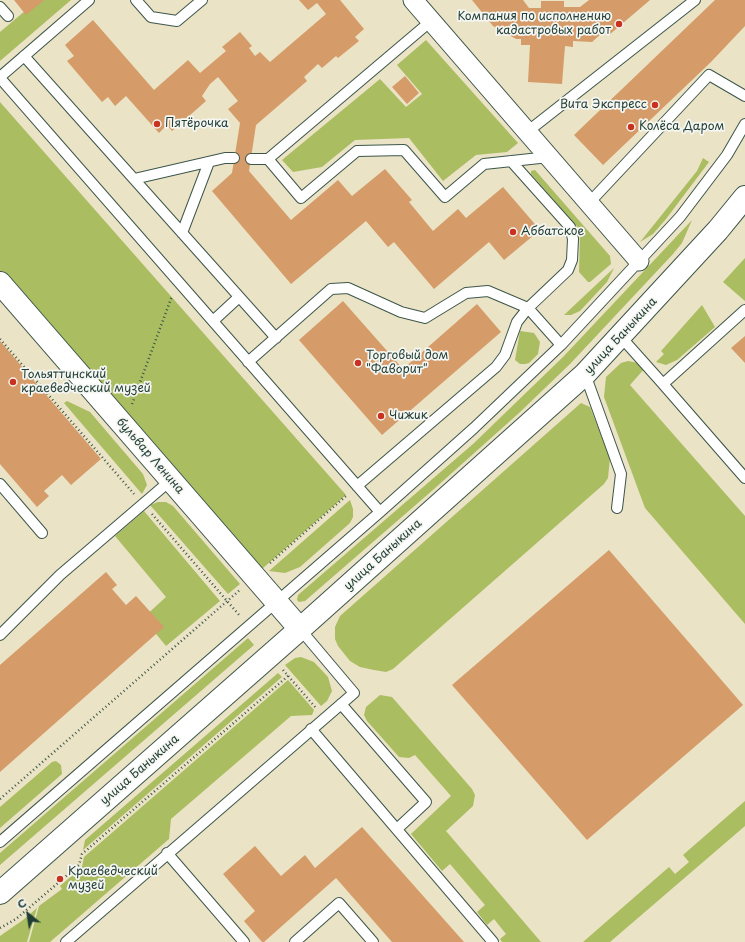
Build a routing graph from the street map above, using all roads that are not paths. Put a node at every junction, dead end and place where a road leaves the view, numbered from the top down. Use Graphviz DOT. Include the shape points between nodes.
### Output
graph roads {
  1 [pos="89,0"];
  2 [pos="136,0"];
  3 [pos="202,0"];
  4 [pos="413,0"];
  5 [pos="695,0"];
  6 [pos="0,7"];
  7 [pos="8,16"];
  8 [pos="431,21"];
  9 [pos="24,56"];
  10 [pos="0,77"];
  11 [pos="745,96"];
  12 [pos="745,124"];
  13 [pos="527,132"];
  14 [pos="549,157"];
  15 [pos="234,158"];
  16 [pos="251,159"];
  17 [pos="268,159"];
  18 [pos="511,161"];
  19 [pos="209,162"];
  20 [pos="134,179"];
  21 [pos="745,197"];
  22 [pos="589,203"];
  23 [pos="182,233"];
  24 [pos="639,261"];
  25 [pos="0,283"];
  26 [pos="239,297"];
  27 [pos="528,308"];
  28 [pos="745,310"];
  29 [pos="213,321"];
  30 [pos="621,336"];
  31 [pos="276,338"];
  32 [pos="561,345"];
  33 [pos="248,362"];
  34 [pos="585,374"];
  35 [pos="663,384"];
  36 [pos="745,478"];
  37 [pos="171,480"];
  38 [pos="0,484"];
  39 [pos="357,486"];
  40 [pos="618,508"];
  41 [pos="380,512"];
  42 [pos="42,533"];
  43 [pos="277,603"];
  44 [pos="300,629"];
  45 [pos="0,635"];
  46 [pos="341,704"];
  47 [pos="311,729"];
  48 [pos="397,829"];
  49 [pos="0,842"];
  50 [pos="167,853"];
  51 [pos="0,892"];
  52 [pos="66,942"];
  53 [pos="244,942"];
  54 [pos="295,942"];
  55 [pos="373,942"];
  56 [pos="493,942"];
  1 -- 9 [label="lane"];
  2 -- 3 [label="lane" via="152,17 177,21"];
  4 -- 8 [label="street"];
  5 -- 13 [label="lane"];
  6 -- 7 [label="lane"];
  8 -- 13 [label="street"];
  8 -- 17 [label="lane"];
  9 -- 10 [label="lane"];
  9 -- 20 [label="lane"];
  10 -- 29 [label="lane"];
  11 -- 22 [label="lane" via="710,75"];
  12 -- 24 [label="lane" via="727,155 680,217"];
  13 -- 14 [label="street"];
  14 -- 18 [label="lane"];
  14 -- 22 [label="street"];
  15 -- 19 [label="lane"];
  16 -- 17 [label="lane"];
  17 -- 18 [label="lane" via="301,198 357,151 404,150 445,197 484,164"];
  18 -- 27 [label="lane" via="570,227 572,239 572,260 568,270"];
  19 -- 20 [label="lane"];
  19 -- 23 [label="lane"];
  20 -- 23 [label="lane"];
  21 -- 30 [label="main road, улица Баныкина"];
  22 -- 24 [label="street"];
  23 -- 26 [label="lane"];
  24 -- 32 [label="lane"];
  25 -- 37 [label="main road, бульвар Ленина"];
  26 -- 29 [label="lane"];
  26 -- 31 [label="lane"];
  27 -- 31 [label="lane" via="488,291 466,292 425,318 401,312 348,288 331,288"];
  27 -- 32 [label="lane"];
  27 -- 39 [label="lane" via="517,322 505,355 496,367"];
  28 -- 35 [label="lane"];
  29 -- 33 [label="lane"];
  30 -- 34 [label="main road, улица Баныкина"];
  30 -- 35 [label="lane"];
  31 -- 33 [label="lane"];
  32 -- 41 [label="lane" via="474,428"];
  33 -- 39 [label="lane"];
  34 -- 40 [label="lane" via="621,474"];
  34 -- 44 [label="main road, улица Баныкина"];
  35 -- 36 [label="lane"];
  37 -- 43 [label="main road, бульвар Ленина"];
  37 -- 45 [label="lane" via="60,575"];
  38 -- 42 [label="lane"];
  39 -- 41 [label="lane"];
  41 -- 43 [label="lane"];
  43 -- 44 [label="main road, бульвар Ленина"];
  43 -- 49 [label="lane"];
  44 -- 46 [label="lane" via="354,693"];
  44 -- 51 [label="main road, улица Баныкина"];
  46 -- 47 [label="lane"];
  46 -- 48 [label="lane" via="426,802"];
  47 -- 48 [label="lane"];
  47 -- 50 [label="lane"];
  48 -- 56 [label="lane"];
  50 -- 52 [label="lane"];
  50 -- 53 [label="lane"];
  54 -- 55 [label="lane" via="338,903"];
}
